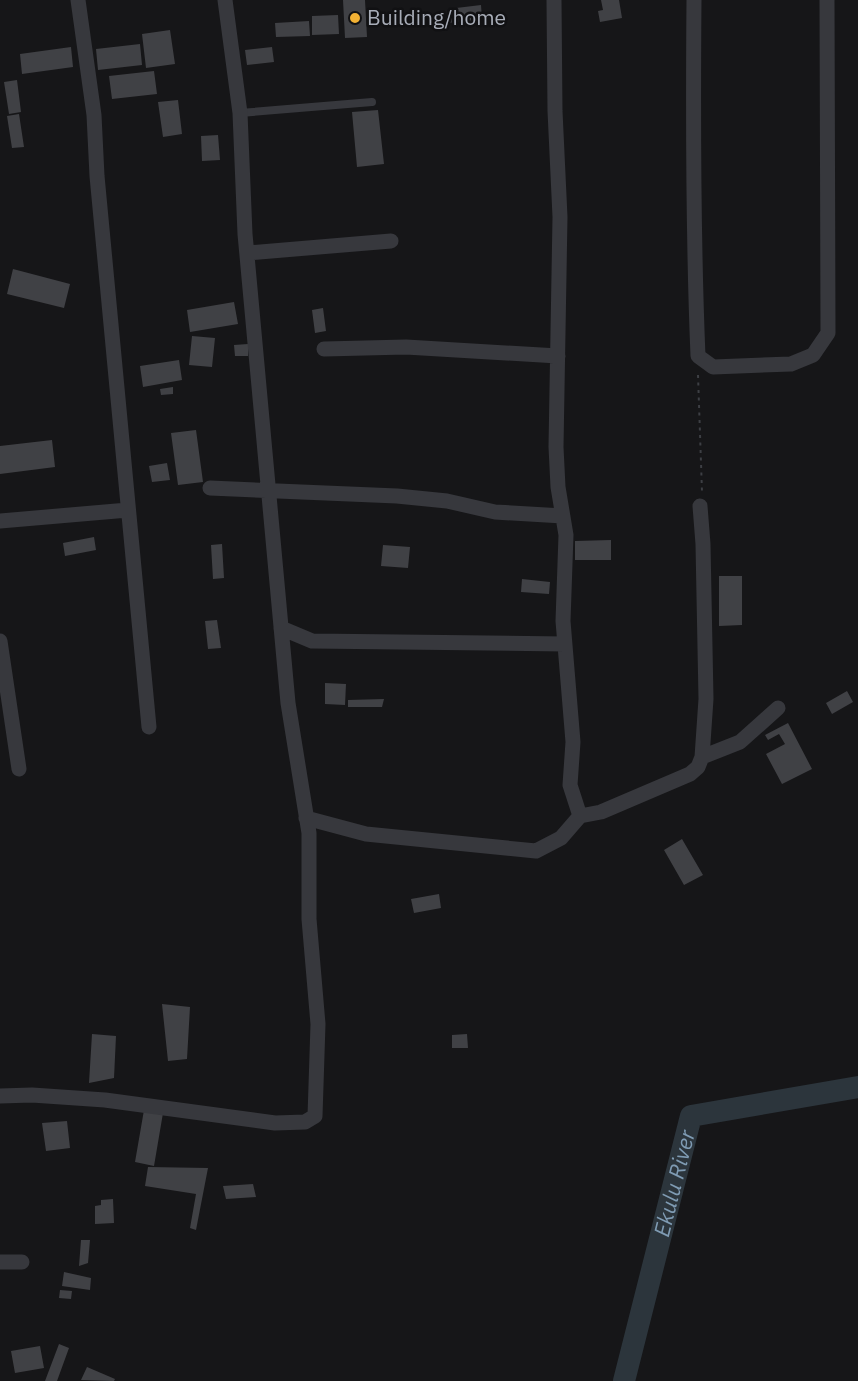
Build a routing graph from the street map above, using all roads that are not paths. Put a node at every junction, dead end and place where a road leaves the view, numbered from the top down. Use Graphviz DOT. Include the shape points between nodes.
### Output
graph roads {
  1 [pos="78,0"];
  2 [pos="225,0"];
  3 [pos="554,0"];
  4 [pos="694,0"];
  5 [pos="827,0"];
  6 [pos="372,102"];
  7 [pos="240,113"];
  8 [pos="391,241"];
  9 [pos="247,253"];
  10 [pos="324,349"];
  11 [pos="558,356"];
  12 [pos="210,488"];
  13 [pos="270,490"];
  14 [pos="700,506"];
  15 [pos="128,510"];
  16 [pos="563,516"];
  17 [pos="0,520"];
  18 [pos="281,628"];
  19 [pos="0,641"];
  20 [pos="565,644"];
  21 [pos="778,708"];
  22 [pos="149,727"];
  23 [pos="702,757"];
  24 [pos="19,769"];
  25 [pos="580,816"];
  26 [pos="306,818"];
  27 [pos="0,1096"];
  28 [pos="0,1262"];
  29 [pos="22,1262"];
  1 -- 15 [label="street" via="94,115"];
  2 -- 7 [label="street"];
  3 -- 11 [label="street" via="560,217"];
  4 -- 5 [label="street" via="693,262 698,356 713,367 791,364 813,355 828,333"];
  6 -- 7 [label="lane"];
  7 -- 9 [label="street"];
  8 -- 9 [label="street"];
  9 -- 13 [label="street"];
  10 -- 11 [label="street" via="406,348"];
  11 -- 16 [label="street" via="556,447"];
  12 -- 13 [label="street"];
  13 -- 16 [label="street" via="397,496 447,501 495,512"];
  13 -- 18 [label="street"];
  14 -- 23 [label="street" via="706,699"];
  15 -- 17 [label="street"];
  15 -- 22 [label="street"];
  16 -- 20 [label="street"];
  18 -- 20 [label="street" via="312,641"];
  18 -- 26 [label="street"];
  19 -- 24 [label="street"];
  20 -- 25 [label="street" via="573,742 570,785"];
  21 -- 23 [label="street" via="740,742"];
  23 -- 25 [label="street" via="690,774 601,812"];
  25 -- 26 [label="street" via="561,838 536,851 366,834"];
  26 -- 27 [label="street" via="318,1024 315,1116 305,1122 274,1123 105,1100"];
  28 -- 29 [label="street"];
}
